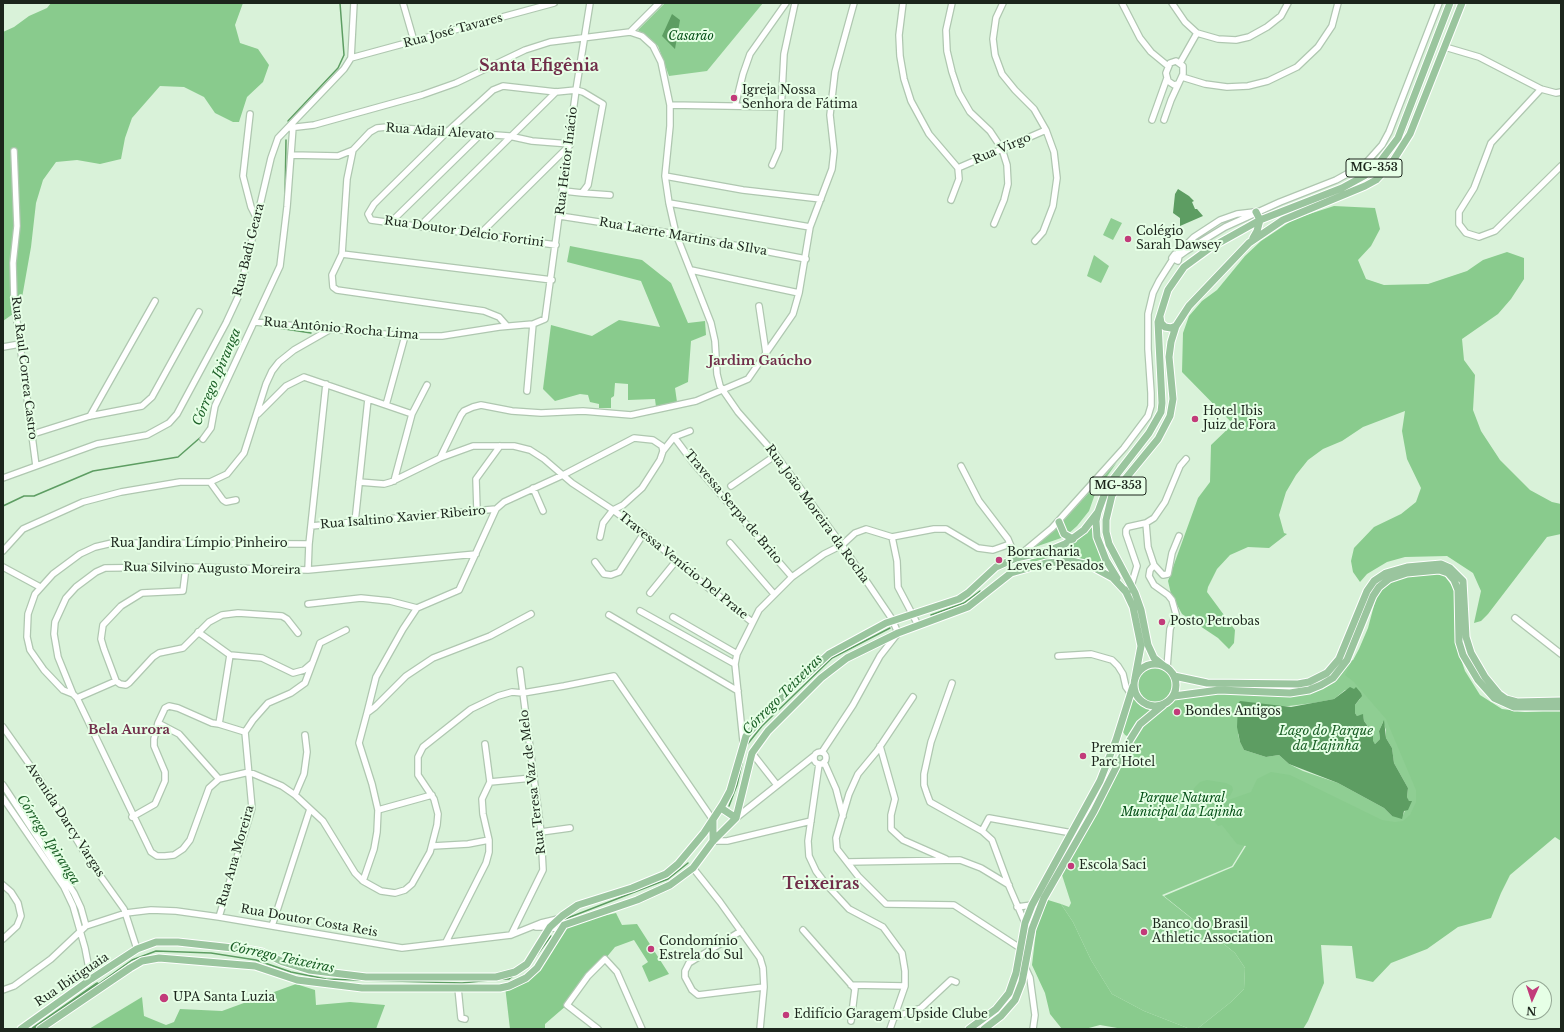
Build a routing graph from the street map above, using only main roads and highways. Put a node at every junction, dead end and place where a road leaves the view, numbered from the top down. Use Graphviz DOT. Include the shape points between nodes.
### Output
graph roads {
  1 [pos="1450,3"];
  2 [pos="1462,3"];
  3 [pos="1256,212"];
  4 [pos="1260,220"];
  5 [pos="1249,243"];
  6 [pos="1160,313"];
  7 [pos="1176,326"];
  8 [pos="1098,512"];
  9 [pos="1059,522"];
  10 [pos="1073,539"];
  11 [pos="1029,555"];
  12 [pos="992,588"];
  13 [pos="1129,590"];
  14 [pos="1165,667"];
  15 [pos="1174,676"];
  16 [pos="1135,678"];
  17 [pos="1133,686"];
  18 [pos="1174,696"];
  19 [pos="1561,701"];
  20 [pos="1163,705"];
  21 [pos="1561,707"];
  22 [pos="1119,730"];
  23 [pos="1130,740"];
  24 [pos="721,808"];
  25 [pos="736,818"];
  26 [pos="713,820"];
  27 [pos="713,841"];
  28 [pos="690,851"];
  29 [pos="693,868"];
  30 [pos="140,956"];
  31 [pos="20,1029"];
  32 [pos="40,1029"];
  33 [pos="969,1029"];
  34 [pos="984,1029"];
  1 -- 4 [label="main road, MG-353" via="1398,138 1385,156 1371,171 1342,188"];
  2 -- 5 [label="main road, MG-353" via="1410,134 1399,154 1384,172 1366,186 1283,220"];
  3 -- 4 [label="main road"];
  4 -- 5 [label="main road" via="1257,231"];
  4 -- 6 [label="main road, MG-353" via="1210,248 1184,267 1168,290"];
  5 -- 7 [label="main road, MG-353" via="1189,306"];
  6 -- 7 [label="main road" via="1163,325 1171,328"];
  6 -- 8 [label="main road, MG-353" via="1158,339 1161,412 1149,433 1107,487"];
  7 -- 13 [label="main road, MG-353" via="1169,357 1173,399 1170,416 1158,439 1112,495 1108,507 1106,532 1109,544"];
  8 -- 10 [label="main road"];
  8 -- 13 [label="main road, MG-353" via="1096,522 1102,550 1114,574"];
  9 -- 10 [label="main road" via="1064,534"];
  10 -- 11 [label="main road" via="1048,551"];
  11 -- 12 [label="main road" via="1028,562 1003,575"];
  11 -- 24 [label="main road" via="1016,558 991,571 958,599 893,620 829,654 757,722 746,736 730,791"];
  12 -- 13 [label="main road" via="1011,573 1046,563 1071,561 1089,565"];
  12 -- 25 [label="main road" via="968,607 898,633 863,649 837,665 782,716 752,753"];
  13 -- 14 [label="main road, MG-353" via="1141,610 1148,645 1154,658"];
  13 -- 16 [label="main road, MG-353" via="1141,646"];
  14 -- 15 [label="main road, MG-353"];
  14 -- 16 [label="main road" via="1158,664 1147,665"];
  15 -- 18 [label="main road"];
  15 -- 19 [label="main road" via="1207,683 1309,682 1327,673 1339,659 1367,591 1374,581 1386,573 1442,564 1463,581 1466,637 1470,653 1499,694 1517,702"];
  16 -- 17 [label="main road, MG-353"];
  17 -- 20 [label="main road" via="1143,703 1157,707"];
  17 -- 22 [label="main road, MG-353"];
  18 -- 20 [label="main road"];
  18 -- 21 [label="main road" via="1219,690 1290,693 1321,685 1333,678 1347,660 1379,587 1389,579 1407,573 1439,570 1448,573 1458,590 1459,642 1463,655 1478,680 1494,698 1514,707"];
  20 -- 23 [label="main road" via="1140,724"];
  22 -- 23 [label="main road"];
  22 -- 33 [label="main road, MG-353" via="1100,781 1032,905 1025,923 1016,972 1009,993 996,1009"];
  23 -- 34 [label="main road" via="1094,811 1044,898 1032,929 1025,968 1015,1000 1001,1016"];
  24 -- 25 [label="main road"];
  24 -- 26 [label="main road"];
  25 -- 27 [label="main road"];
  26 -- 27 [label="main road"];
  26 -- 28 [label="main road"];
  27 -- 29 [label="main road"];
  28 -- 29 [label="main road" via="690,865"];
  28 -- 30 [label="main road" via="666,874 578,905 550,927 527,964 515,972 496,977 366,977 325,973 295,967 256,951 178,942 156,942"];
  29 -- 30 [label="main road" via="670,885 562,928 537,968 526,978 500,988 362,988 297,980 256,966"];
  30 -- 31 [label="main road, Rua Ibitiguaia" via="91,979"];
  30 -- 32 [label="main road, Rua Ibitiguaia"];
}
